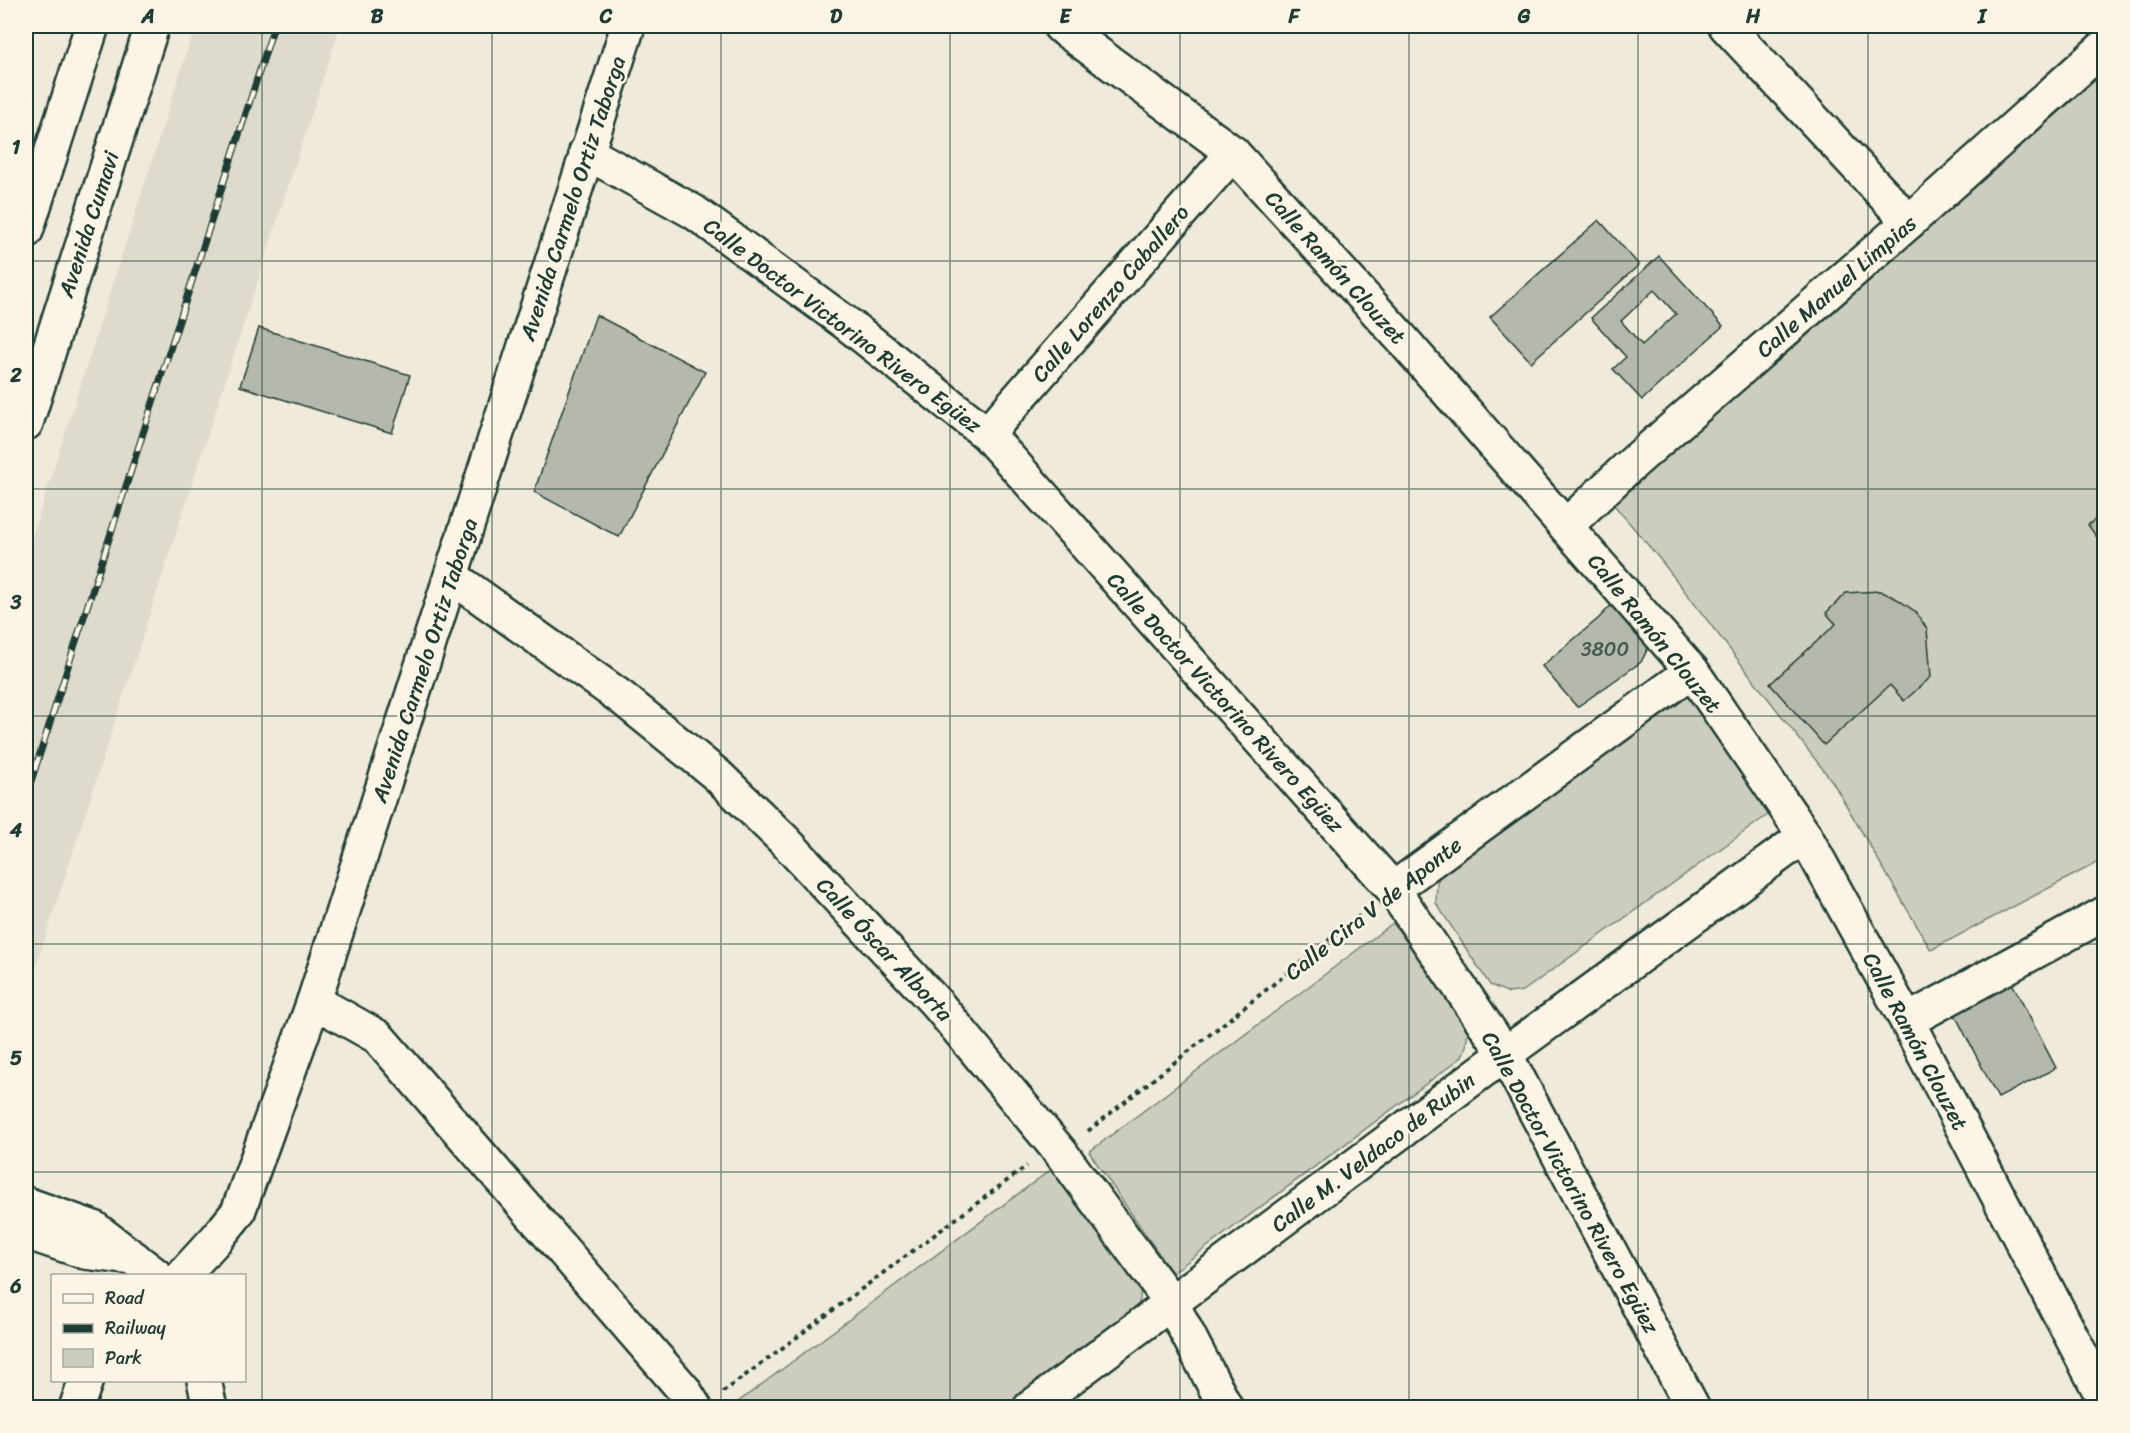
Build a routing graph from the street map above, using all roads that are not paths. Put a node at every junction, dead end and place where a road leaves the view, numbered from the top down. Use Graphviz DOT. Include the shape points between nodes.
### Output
graph roads {
  1 [pos="92,26"];
  2 [pos="152,26"];
  3 [pos="628,26"];
  4 [pos="1060,26"];
  5 [pos="1726,26"];
  6 [pos="1096,36"];
  7 [pos="2104,46"];
  8 [pos="586,152"];
  9 [pos="1233,153"];
  10 [pos="33,175"];
  11 [pos="1909,222"];
  12 [pos="26,231"];
  13 [pos="26,423"];
  14 [pos="987,434"];
  15 [pos="1567,525"];
  16 [pos="451,576"];
  17 [pos="1692,671"];
  18 [pos="1805,836"];
  19 [pos="1393,889"];
  20 [pos="2104,914"];
  21 [pos="314,1001"];
  22 [pos="1907,1021"];
  23 [pos="1505,1054"];
  24 [pos="26,1204"];
  25 [pos="26,1232"];
  26 [pos="147,1267"];
  27 [pos="183,1274"];
  28 [pos="1171,1302"];
  29 [pos="85,1382"];
  30 [pos="204,1382"];
  31 [pos="2104,1399"];
  32 [pos="708,1400"];
  33 [pos="76,1407"];
  34 [pos="210,1407"];
  35 [pos="1030,1407"];
  36 [pos="1226,1407"];
  37 [pos="1693,1407"];
  1 -- 10 [label="street"];
  2 -- 13 [label="street, Avenida Cumavi"];
  3 -- 8 [label="street, Avenida Carmelo Ortiz Taborga"];
  4 -- 6 [label="street, Calle Ramón Clouzet"];
  5 -- 11 [label="street"];
  6 -- 9 [label="street, Calle Ramón Clouzet"];
  7 -- 11 [label="street, Calle Manuel Limpias"];
  8 -- 14 [label="street, Calle Doctor Victorino Rivero Egüez" via="694,212 850,326"];
  8 -- 16 [label="street, Avenida Carmelo Ortiz Taborga"];
  9 -- 14 [label="street, Calle Lorenzo Caballero"];
  9 -- 15 [label="street, Calle Ramón Clouzet"];
  10 -- 12 [label="street"];
  11 -- 15 [label="street, Calle Manuel Limpias"];
  14 -- 19 [label="street, Calle Doctor Victorino Rivero Egüez"];
  15 -- 17 [label="street, Calle Ramón Clouzet"];
  16 -- 21 [label="street, Avenida Carmelo Ortiz Taborga"];
  16 -- 28 [label="street, Calle Óscar Alborta" via="622,699 717,775 784,840 938,1005 1058,1149"];
  17 -- 18 [label="street, Calle Ramón Clouzet"];
  17 -- 19 [label="street, Calle Cira V de Aponte"];
  18 -- 22 [label="street, Calle Ramón Clouzet"];
  18 -- 23 [label="street, Calle M. Veldaco de Rubin"];
  19 -- 23 [label="street, Calle Doctor Victorino Rivero Egüez"];
  20 -- 22 [label="street"];
  21 -- 27 [label="street, Avenida Carmelo Ortiz Taborga" via="238,1212"];
  21 -- 32 [label="street" via="378,1037 676,1381"];
  22 -- 31 [label="street, Calle Ramón Clouzet"];
  23 -- 28 [label="street, Calle M. Veldaco de Rubin"];
  23 -- 37 [label="street, Calle Doctor Victorino Rivero Egüez"];
  24 -- 26 [label="street" via="94,1228"];
  25 -- 26 [label="street"];
  28 -- 35 [label="street, Calle M. Veldaco de Rubin"];
  28 -- 36 [label="street, Calle Óscar Alborta"];
  29 -- 33 [label="street"];
  30 -- 34 [label="street"];
}
